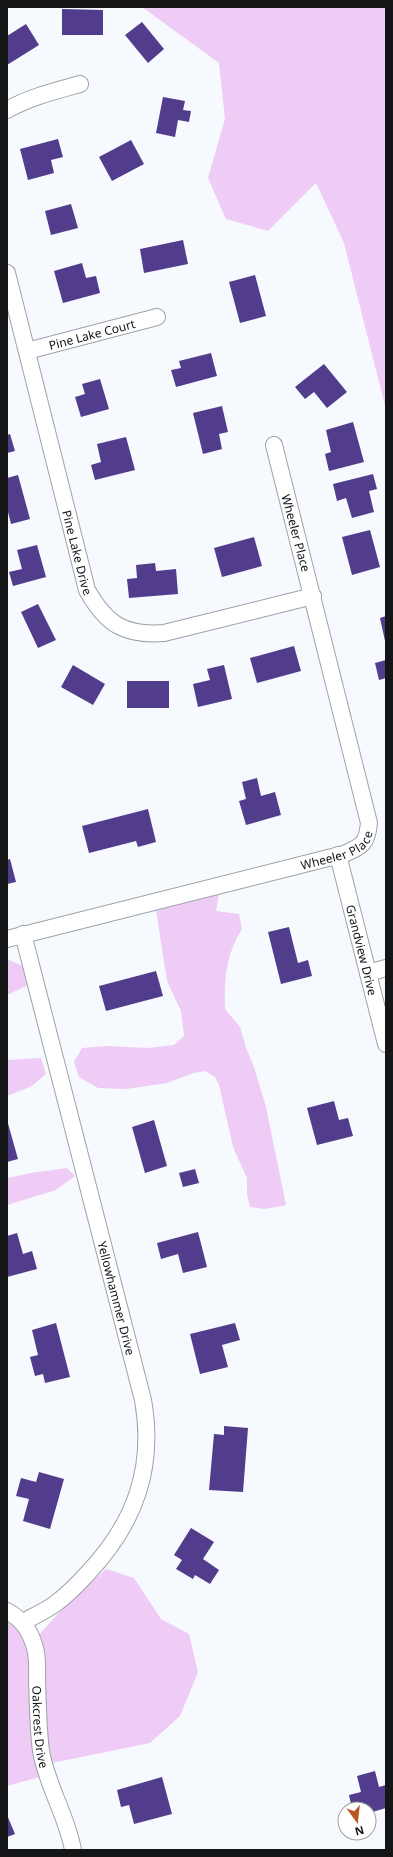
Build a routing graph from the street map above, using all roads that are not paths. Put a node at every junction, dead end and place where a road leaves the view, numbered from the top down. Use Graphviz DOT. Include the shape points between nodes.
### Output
graph roads {
  1 [pos="80,84"];
  2 [pos="7,110"];
  3 [pos="7,273"];
  4 [pos="157,317"];
  5 [pos="27,351"];
  6 [pos="274,445"];
  7 [pos="313,596"];
  8 [pos="338,855"];
  9 [pos="23,934"];
  10 [pos="7,939"];
  11 [pos="386,968"];
  12 [pos="368,973"];
  13 [pos="386,1044"];
  14 [pos="7,1610"];
  15 [pos="23,1622"];
  16 [pos="73,1850"];
  1 -- 2 [label="street" via="39,95"];
  3 -- 5 [label="street, Pine Lake Drive"];
  4 -- 5 [label="street, Pine Lake Court"];
  5 -- 7 [label="street, Pine Lake Drive" via="88,590 97,607 108,619 132,632 146,635 164,633"];
  6 -- 7 [label="street, Wheeler Place"];
  7 -- 8 [label="street, Wheeler Place" via="369,823 368,838 361,846"];
  8 -- 9 [label="street, Wheeler Place"];
  8 -- 12 [label="street, Grandview Drive"];
  9 -- 10 [label="street, Wheeler Place"];
  9 -- 15 [label="street, Yellowhammer Drive" via="143,1400 147,1437 143,1478 123,1528 104,1555 73,1588 55,1604"];
  11 -- 12 [label="street"];
  12 -- 13 [label="street, Grandview Drive"];
  14 -- 15 [label="street, Oakcrest Drive"];
  15 -- 16 [label="street, Oakcrest Drive" via="36,1649 38,1729 42,1753 49,1782 66,1824"];
}
